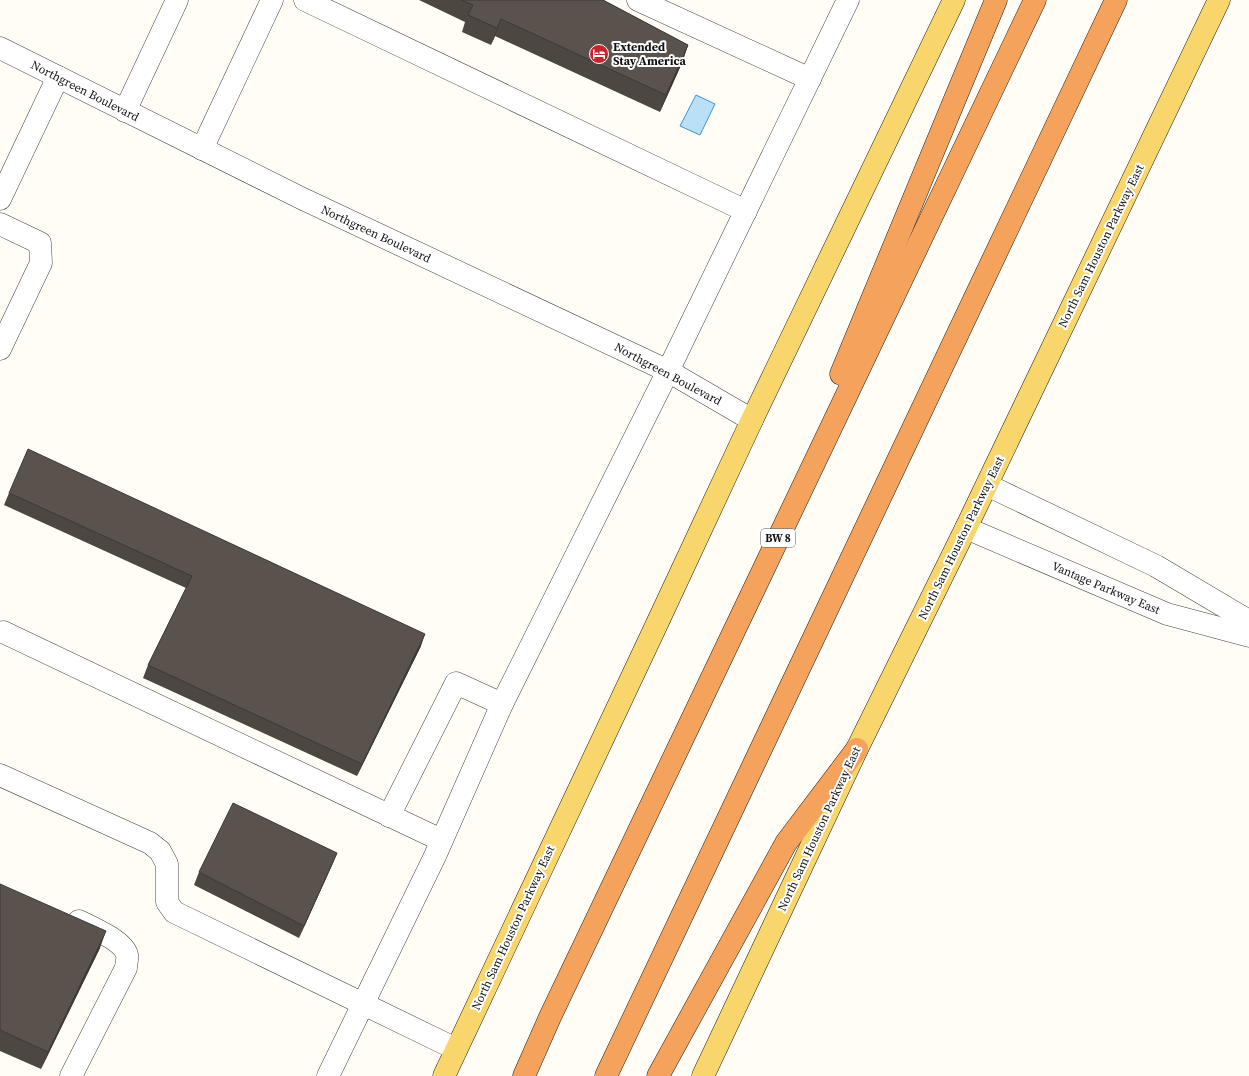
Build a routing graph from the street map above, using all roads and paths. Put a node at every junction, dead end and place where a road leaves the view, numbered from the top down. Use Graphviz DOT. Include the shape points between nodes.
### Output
graph roads {
  1 [pos="177,0"];
  2 [pos="272,0"];
  3 [pos="305,0"];
  4 [pos="638,0"];
  5 [pos="848,0"];
  6 [pos="954,0"];
  7 [pos="996,0"];
  8 [pos="1035,0"];
  9 [pos="1116,0"];
  10 [pos="1219,0"];
  11 [pos="0,48"];
  12 [pos="58,77"];
  13 [pos="810,79"];
  14 [pos="125,110"];
  15 [pos="202,149"];
  16 [pos="0,198"];
  17 [pos="746,211"];
  18 [pos="0,224"];
  19 [pos="0,349"];
  20 [pos="668,372"];
  21 [pos="752,420"];
  22 [pos="987,484"];
  23 [pos="966,528"];
  24 [pos="749,600"];
  25 [pos="1249,621"];
  26 [pos="3,632"];
  27 [pos="1249,636"];
  28 [pos="502,704"];
  29 [pos="857,749"];
  30 [pos="0,774"];
  31 [pos="389,816"];
  32 [pos="441,840"];
  33 [pos="58,912"];
  34 [pos="363,1004"];
  35 [pos="456,1049"];
  36 [pos="71,1076"];
  37 [pos="328,1076"];
  38 [pos="444,1076"];
  39 [pos="524,1076"];
  40 [pos="606,1076"];
  41 [pos="658,1076"];
  42 [pos="703,1076"];
  1 -- 14 [label="street"];
  2 -- 15 [label="street"];
  3 -- 17 [label="street"];
  4 -- 13 [label="street"];
  5 -- 13 [label="street"];
  6 -- 21 [label="main road, North Sam Houston Parkway East"];
  7 -- 24 [label="highway"];
  8 -- 24 [label="highway, BW 8"];
  9 -- 40 [label="highway"];
  10 -- 22 [label="main road, North Sam Houston Parkway East"];
  11 -- 12 [label="street, Northgreen Boulevard"];
  12 -- 14 [label="street, Northgreen Boulevard"];
  12 -- 16 [label="street"];
  13 -- 17 [label="street"];
  14 -- 15 [label="street, Northgreen Boulevard"];
  15 -- 20 [label="street, Northgreen Boulevard"];
  17 -- 20 [label="street"];
  18 -- 19 [label="street" via="40,243 41,263"];
  20 -- 21 [label="street, Northgreen Boulevard"];
  20 -- 28 [label="street"];
  21 -- 35 [label="main road, North Sam Houston Parkway East"];
  22 -- 23 [label="main road, North Sam Houston Parkway East"];
  22 -- 25 [label="street" via="1156,566"];
  23 -- 27 [label="street, Vantage Parkway East" via="1167,614"];
  23 -- 29 [label="main road, North Sam Houston Parkway East"];
  24 -- 39 [label="highway, BW 8"];
  26 -- 31 [label="street"];
  28 -- 31 [label="street" via="456,683"];
  28 -- 32 [label="street"];
  29 -- 41 [label="highway" via="786,843"];
  29 -- 42 [label="main road, North Sam Houston Parkway East"];
  30 -- 34 [label="street" via="150,843 160,851 167,864 167,902 174,912"];
  31 -- 32 [label="street"];
  32 -- 34 [label="street"];
  33 -- 36 [label="street" via="94,928 120,944 127,955 126,968"];
  34 -- 35 [label="street"];
  34 -- 37 [label="street"];
  35 -- 38 [label="main road, North Sam Houston Parkway East"];
}
